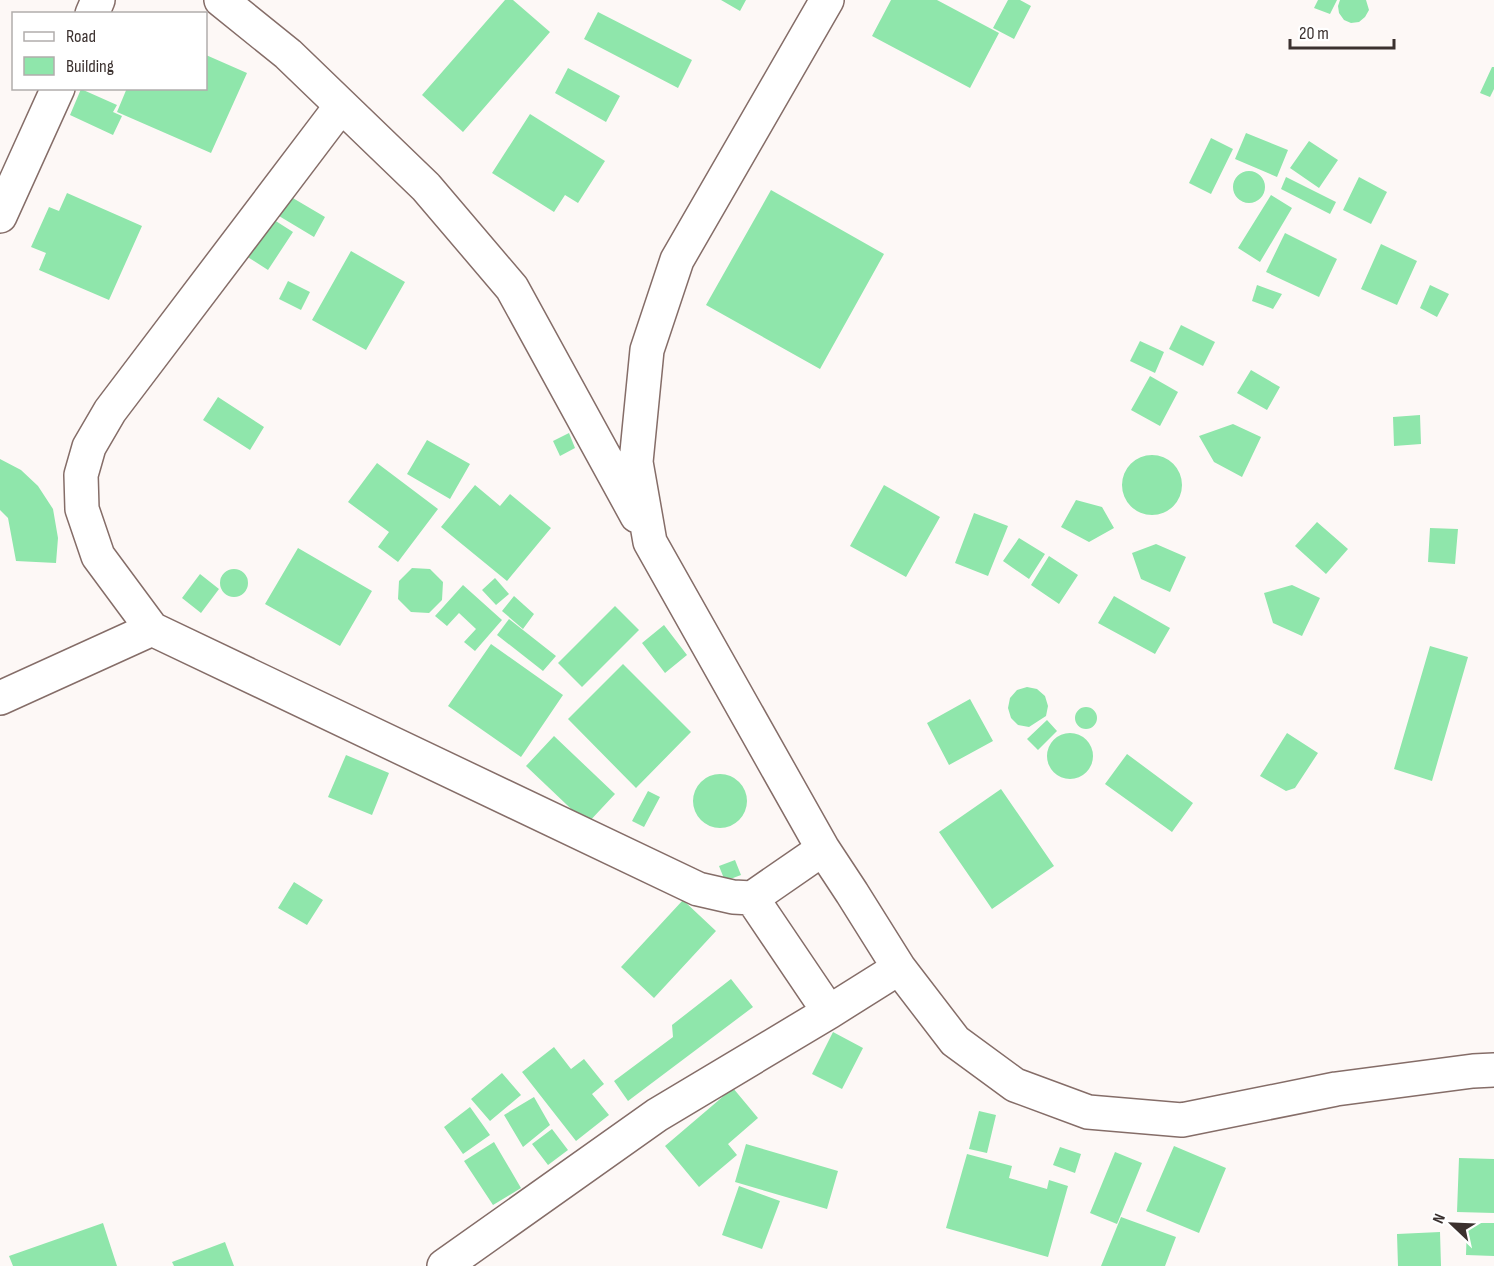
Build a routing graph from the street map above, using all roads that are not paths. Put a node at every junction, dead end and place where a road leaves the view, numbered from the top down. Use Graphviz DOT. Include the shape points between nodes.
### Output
graph roads {
  1 [pos="221,0"];
  2 [pos="827,0"];
  3 [pos="57,90"];
  4 [pos="341,106"];
  5 [pos="0,216"];
  6 [pos="650,542"];
  7 [pos="152,629"];
  8 [pos="0,698"];
  9 [pos="823,849"];
  10 [pos="752,897"];
  11 [pos="899,968"];
  12 [pos="829,1012"];
  13 [pos="1494,1070"];
  14 [pos="445,1266"];
  1 -- 4 [label="street" via="288,54"];
  2 -- 6 [label="street" via="677,260 647,350 636,462"];
  3 -- 5 [label="street"];
  4 -- 6 [label="street" via="426,187 512,288"];
  4 -- 7 [label="street" via="110,411 89,447 81,475 82,509 98,556"];
  6 -- 9 [label="street"];
  7 -- 8 [label="street"];
  7 -- 10 [label="street" via="698,889"];
  9 -- 10 [label="street"];
  9 -- 11 [label="street"];
  10 -- 12 [label="street"];
  11 -- 12 [label="street"];
  11 -- 13 [label="street" via="955,1041 1015,1085 1088,1112 1182,1120 1336,1089"];
  12 -- 14 [label="street" via="657,1115"];
}
